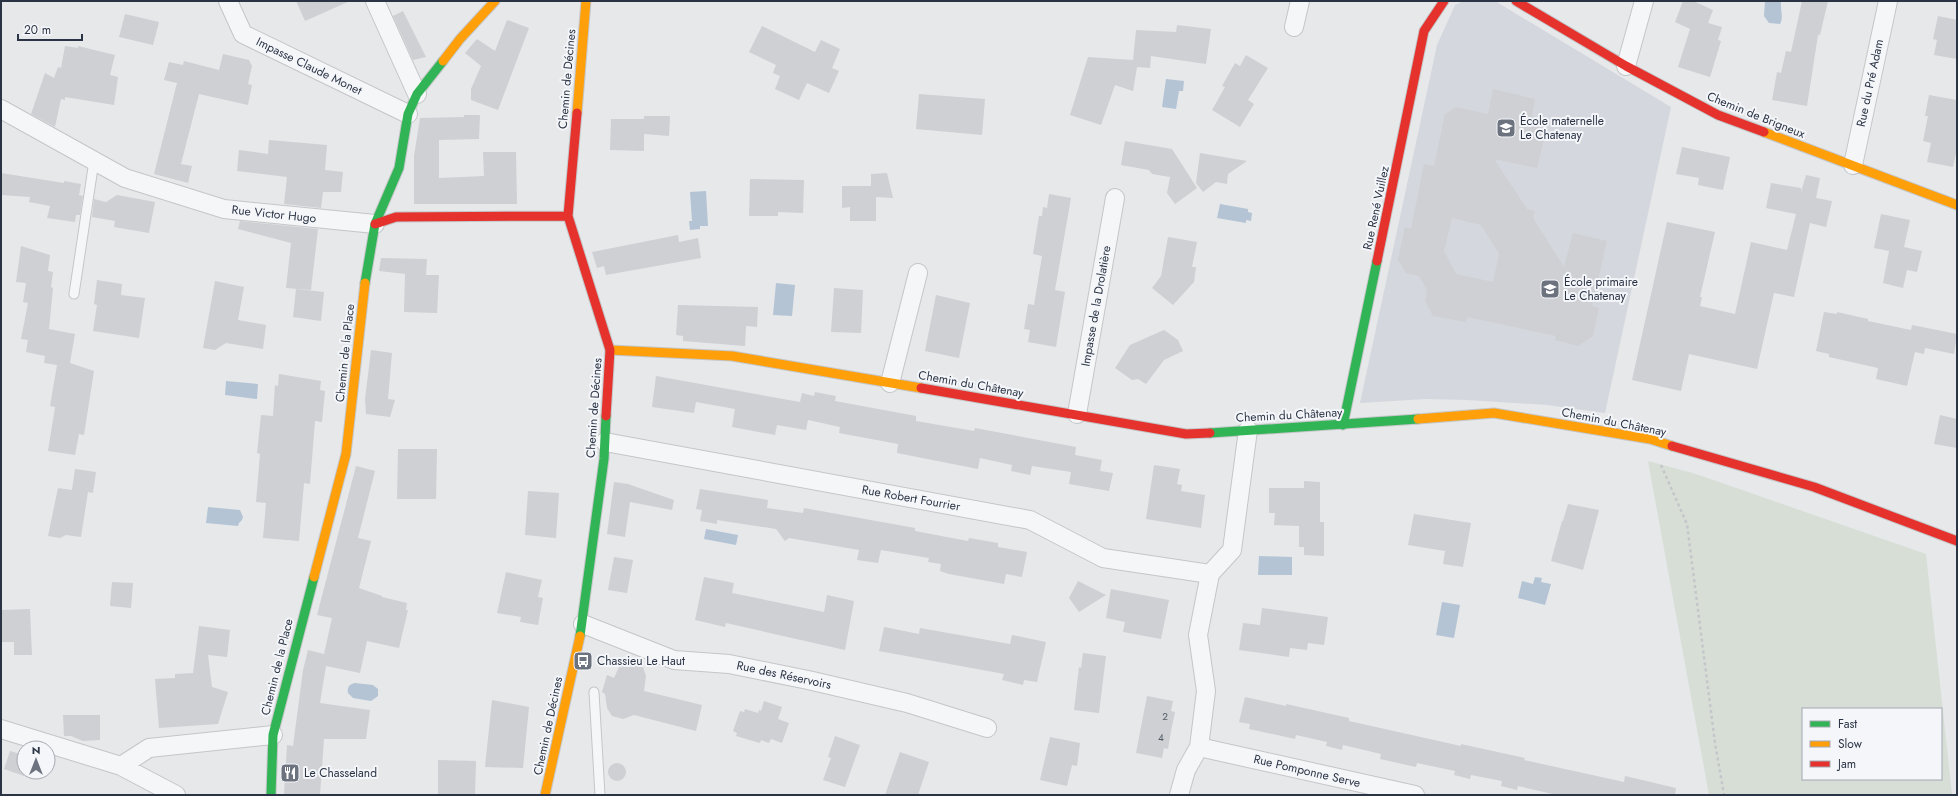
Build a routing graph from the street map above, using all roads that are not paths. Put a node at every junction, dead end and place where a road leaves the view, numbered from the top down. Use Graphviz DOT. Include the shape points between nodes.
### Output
graph roads {
  1 [pos="228,1"];
  2 [pos="374,1"];
  3 [pos="495,1"];
  4 [pos="1300,1"];
  5 [pos="1444,1"];
  6 [pos="1516,1"];
  7 [pos="1644,1"];
  8 [pos="1888,1"];
  9 [pos="585,2"];
  10 [pos="1294,27"];
  11 [pos="1626,66"];
  12 [pos="417,94"];
  13 [pos="1,109"];
  14 [pos="408,114"];
  15 [pos="94,161"];
  16 [pos="1853,166"];
  17 [pos="1115,198"];
  18 [pos="1957,205"];
  19 [pos="568,216"];
  20 [pos="375,224"];
  21 [pos="918,273"];
  22 [pos="74,294"];
  23 [pos="610,350"];
  24 [pos="890,383"];
  25 [pos="1077,414"];
  26 [pos="1343,425"];
  27 [pos="1248,430"];
  28 [pos="605,442"];
  29 [pos="1957,541"];
  30 [pos="1210,574"];
  31 [pos="583,624"];
  32 [pos="594,692"];
  33 [pos="987,728"];
  34 [pos="1,729"];
  35 [pos="273,735"];
  36 [pos="1199,747"];
  37 [pos="121,766"];
  38 [pos="176,795"];
  39 [pos="271,795"];
  40 [pos="545,795"];
  41 [pos="600,795"];
  42 [pos="1180,795"];
  43 [pos="1415,795"];
  1 -- 14 [label="street, Impasse Claude Monet" via="243,34"];
  2 -- 12 [label="street"];
  3 -- 12 [label="street, Chemin de la Place" via="460,39"];
  4 -- 10 [label="street"];
  5 -- 26 [label="street, Rue René Vuillez" via="1424,31"];
  6 -- 11 [label="street, Chemin de Brigneux"];
  7 -- 11 [label="street"];
  8 -- 16 [label="street, Rue du Pré Adam"];
  9 -- 19 [label="street, Chemin de Décines"];
  11 -- 16 [label="street, Chemin de Brigneux" via="1718,115"];
  12 -- 14 [label="street, Chemin de la Place"];
  13 -- 15 [label="street, Rue Victor Hugo"];
  14 -- 20 [label="street, Chemin de la Place" via="399,168"];
  15 -- 20 [label="street, Rue Victor Hugo" via="125,178 224,209"];
  15 -- 22 [label="lane"];
  16 -- 18 [label="street, Chemin de Brigneux"];
  17 -- 25 [label="street, Impasse de la Drolatière"];
  19 -- 20 [label="street, Rue Victor Hugo" via="396,217"];
  19 -- 23 [label="street, Chemin de Décines"];
  20 -- 35 [label="street, Chemin de la Place" via="366,271 346,454"];
  21 -- 24 [label="street"];
  23 -- 24 [label="street, Chemin du Châtenay" via="732,356"];
  23 -- 28 [label="street, Chemin de Décines"];
  24 -- 25 [label="street, Chemin du Châtenay"];
  25 -- 27 [label="street, Chemin du Châtenay" via="1186,434"];
  26 -- 27 [label="street, Chemin du Châtenay"];
  26 -- 29 [label="street, Chemin du Châtenay" via="1494,413 1650,439 1814,487"];
  27 -- 30 [label="street" via="1232,550"];
  28 -- 30 [label="street, Rue Robert Fourrier" via="1030,520 1103,558"];
  28 -- 31 [label="street, Chemin de Décines"];
  30 -- 36 [label="street" via="1198,635 1206,691"];
  31 -- 33 [label="street, Rue des Réservoirs" via="674,660 729,664 808,680 907,704"];
  31 -- 40 [label="street, Chemin de Décines"];
  32 -- 41 [label="lane"];
  34 -- 37 [label="street"];
  35 -- 37 [label="street" via="149,748"];
  35 -- 39 [label="street, Chemin de la Place"];
  36 -- 42 [label="street" via="1186,770"];
  36 -- 43 [label="street, Rue Pomponne Serve"];
  37 -- 38 [label="street"];
}
